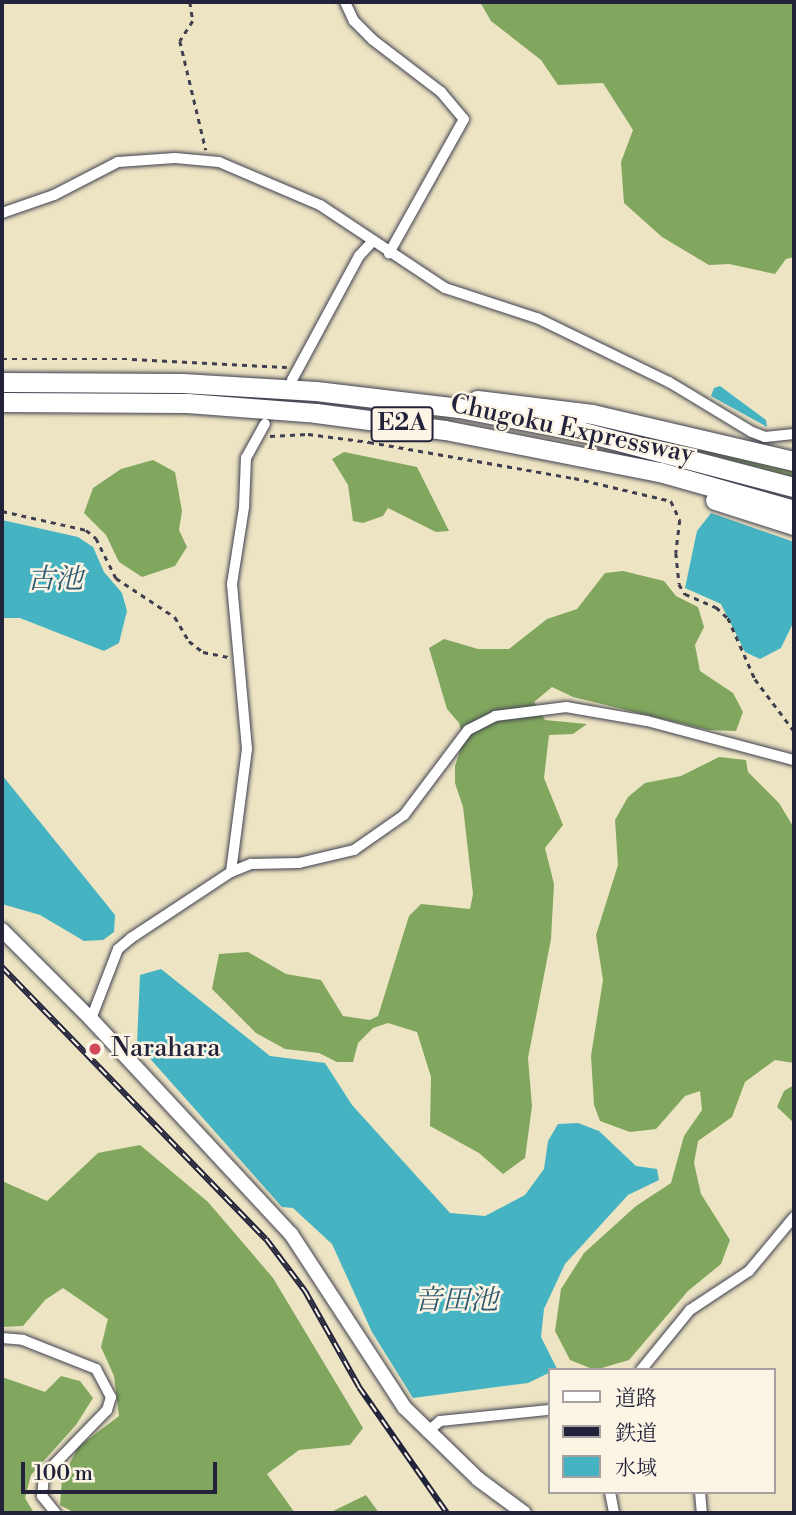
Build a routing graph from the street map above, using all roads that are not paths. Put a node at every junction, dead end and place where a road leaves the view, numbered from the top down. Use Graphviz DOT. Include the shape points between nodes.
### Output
graph roads {
  1 [pos="345,2"];
  2 [pos="2,213"];
  3 [pos="373,241"];
  4 [pos="389,253"];
  5 [pos="294,375"];
  6 [pos="2,382"];
  7 [pos="316,391"];
  8 [pos="2,402"];
  9 [pos="262,429"];
  10 [pos="794,433"];
  11 [pos="542,445"];
  12 [pos="794,461"];
  13 [pos="794,486"];
  14 [pos="794,510"];
  15 [pos="794,525"];
  16 [pos="794,760"];
  17 [pos="231,872"];
  18 [pos="2,930"];
  19 [pos="91,1018"];
  20 [pos="794,1217"];
  21 [pos="2,1338"];
  22 [pos="643,1368"];
  23 [pos="548,1410"];
  24 [pos="427,1432"];
  25 [pos="610,1494"];
  26 [pos="700,1494"];
  27 [pos="56,1513"];
  28 [pos="524,1513"];
  29 [pos="614,1513"];
  30 [pos="702,1513"];
  1 -- 4 [label="street" via="364,31 441,92 464,119"];
  2 -- 3 [label="street" via="54,195 105,165 141,159 204,160 288,189"];
  3 -- 4 [label="street"];
  3 -- 5 [label="street" via="359,256"];
  4 -- 10 [label="street" via="445,288 537,318 669,382 752,432 765,437"];
  6 -- 7 [label="highway, Chugoku Expressway / E2A" via="182,383"];
  7 -- 12 [label="highway" via="428,394 592,414"];
  7 -- 13 [label="highway, Chugoku Expressway / E2A" via="459,408 580,431"];
  8 -- 11 [label="highway, Chugoku Expressway / E2A" via="187,403 316,413"];
  9 -- 17 [label="street" via="246,458 232,584 247,749"];
  11 -- 14 [label="highway, Chugoku Expressway / E2A"];
  11 -- 15 [label="highway"];
  16 -- 17 [label="street" via="647,721 566,708 495,716 468,730 404,815 354,850 299,863 251,864"];
  17 -- 19 [label="street" via="118,949"];
  18 -- 19 [label="main road"];
  19 -- 24 [label="main road" via="291,1234 391,1389"];
  20 -- 22 [label="street" via="749,1271 690,1310"];
  21 -- 27 [label="street" via="23,1340 96,1369 111,1397 107,1410 44,1475 42,1496"];
  23 -- 24 [label="street" via="440,1421"];
  24 -- 28 [label="main road"];
  25 -- 29 [label="street"];
  26 -- 30 [label="street"];
}
